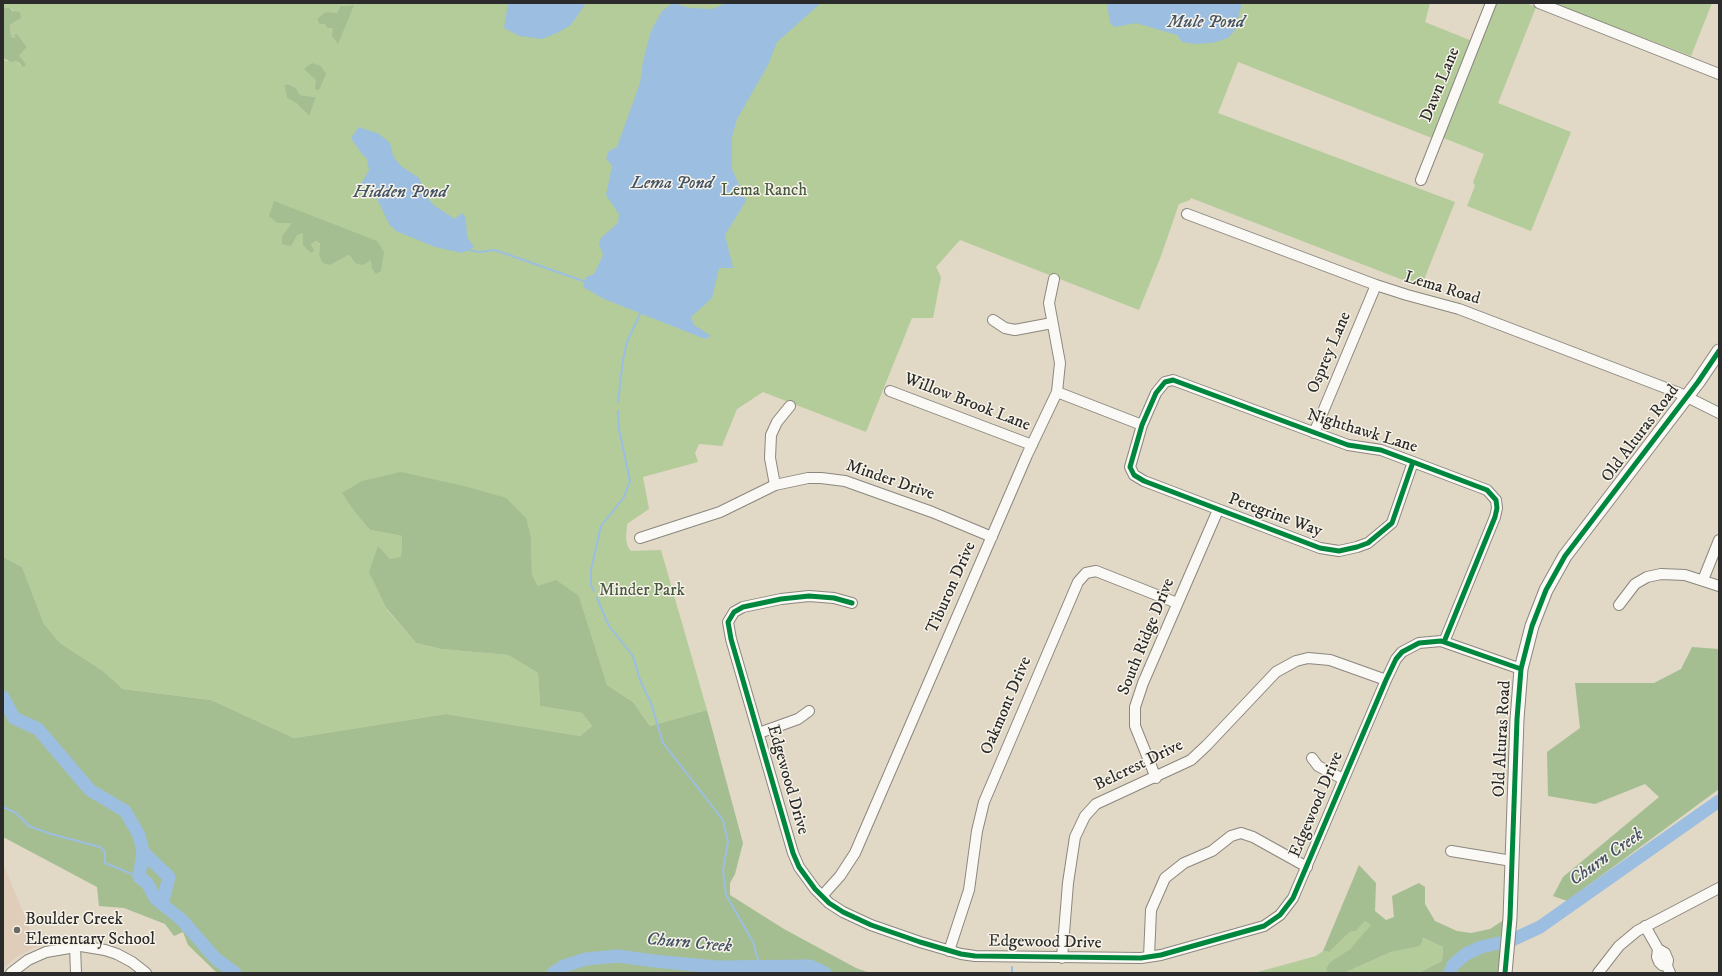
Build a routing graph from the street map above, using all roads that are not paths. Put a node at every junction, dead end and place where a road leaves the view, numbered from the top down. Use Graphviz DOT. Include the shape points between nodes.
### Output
graph roads {
  1 [pos="1491,3"];
  2 [pos="1539,3"];
  3 [pos="1719,74"];
  4 [pos="1421,180"];
  5 [pos="1187,214"];
  6 [pos="1054,279"];
  7 [pos="1376,285"];
  8 [pos="993,320"];
  9 [pos="1052,323"];
  10 [pos="1719,351"];
  11 [pos="890,390"];
  12 [pos="1057,392"];
  13 [pos="1686,397"];
  14 [pos="790,406"];
  15 [pos="1719,413"];
  16 [pos="1142,425"];
  17 [pos="1314,433"];
  18 [pos="1032,445"];
  19 [pos="1413,462"];
  20 [pos="775,485"];
  21 [pos="1218,510"];
  22 [pos="992,537"];
  23 [pos="640,538"];
  24 [pos="1719,540"];
  25 [pos="1703,580"];
  26 [pos="1719,586"];
  27 [pos="852,603"];
  28 [pos="1177,603"];
  29 [pos="1619,605"];
  30 [pos="1444,642"];
  31 [pos="1521,668"];
  32 [pos="1386,680"];
  33 [pos="809,712"];
  34 [pos="759,733"];
  35 [pos="1312,758"];
  36 [pos="1156,778"];
  37 [pos="1343,779"];
  38 [pos="1451,851"];
  39 [pos="1512,861"];
  40 [pos="1307,866"];
  41 [pos="1719,888"];
  42 [pos="822,896"];
  43 [pos="1644,926"];
  44 [pos="75,946"];
  45 [pos="950,951"];
  46 [pos="1149,957"];
  47 [pos="1062,958"];
  48 [pos="1668,970"];
  49 [pos="1505,972"];
  50 [pos="11,973"];
  51 [pos="76,973"];
  52 [pos="146,973"];
  53 [pos="1598,973"];
  1 -- 4 [label="street, Dawn Lane"];
  2 -- 3 [label="street"];
  5 -- 7 [label="street, Lema Road"];
  6 -- 9 [label="street, Tiburon Drive" via="1049,299"];
  7 -- 13 [label="street, Lema Road" via="1459,309"];
  7 -- 17 [label="street, Osprey Lane"];
  8 -- 9 [label="street" via="1005,328 1015,330"];
  9 -- 12 [label="street, Tiburon Drive" via="1060,363"];
  10 -- 13 [label="main road, Old Alturas Road"];
  11 -- 18 [label="street, Willow Brook Lane"];
  12 -- 16 [label="street"];
  12 -- 18 [label="street, Tiburon Drive"];
  13 -- 15 [label="street, Lema Road"];
  13 -- 31 [label="main road, Old Alturas Road" via="1557,568 1535,615"];
  14 -- 20 [label="street" via="777,422 771,435 770,458"];
  16 -- 17 [label="street, Nighthawk Lane" via="1159,386 1173,380"];
  16 -- 21 [label="street, Peregrine Way" via="1131,464 1134,475 1138,479"];
  17 -- 19 [label="street, Nighthawk Lane" via="1348,445 1381,450"];
  18 -- 22 [label="street, Tiburon Drive"];
  19 -- 21 [label="street, Peregrine Way" via="1392,523 1368,543 1353,548 1320,548"];
  19 -- 30 [label="street, Nighthawk Lane" via="1487,490 1494,496 1497,504 1495,517"];
  20 -- 22 [label="street, Minder Drive" via="808,478 844,481 932,512"];
  20 -- 23 [label="street, Minder Drive" via="720,512"];
  21 -- 28 [label="street, South Ridge Drive"];
  22 -- 42 [label="street, Tiburon Drive" via="855,853 843,872"];
  24 -- 25 [label="street"];
  25 -- 26 [label="street"];
  25 -- 29 [label="street" via="1674,574 1647,577 1636,584"];
  27 -- 34 [label="street, Edgewood Drive" via="825,597 795,597 749,606 731,615 728,622 731,639"];
  28 -- 36 [label="street, South Ridge Drive" via="1135,707 1135,726"];
  28 -- 45 [label="street, Oakmont Drive" via="1096,571 1086,573 1078,582 984,802 977,831 970,886"];
  30 -- 31 [label="street, Edgewood Drive"];
  30 -- 32 [label="street, Edgewood Drive" via="1424,642 1408,648 1396,659"];
  31 -- 39 [label="main road, Old Alturas Road"];
  32 -- 36 [label="street, Belcrest Drive" via="1330,660 1313,658 1296,661 1276,672 1197,755"];
  32 -- 37 [label="street, Edgewood Drive"];
  33 -- 34 [label="street" via="798,719"];
  34 -- 42 [label="street, Edgewood Drive" via="793,853 803,873"];
  35 -- 37 [label="street" via="1318,766"];
  36 -- 47 [label="street, Belcrest Drive" via="1100,802 1089,811 1079,826 1071,861"];
  37 -- 40 [label="street, Edgewood Drive"];
  38 -- 39 [label="street"];
  39 -- 49 [label="main road, Old Alturas Road"];
  40 -- 46 [label="street, Edgewood Drive" via="1289,905 1264,926"];
  40 -- 46 [label="street" via="1253,837 1241,834 1231,836 1212,851 1184,863 1165,878 1152,910"];
  41 -- 43 [label="street"];
  42 -- 45 [label="street, Edgewood Drive" via="838,910 859,921"];
  43 -- 48 [label="street" via="1658,949 1665,953"];
  43 -- 53 [label="street" via="1619,946"];
  44 -- 50 [label="street" via="46,952 28,960"];
  44 -- 51 [label="street"];
  44 -- 52 [label="street" via="105,950 128,960"];
  45 -- 47 [label="street, Edgewood Drive" via="975,956"];
  46 -- 47 [label="street, Edgewood Drive"];
}
